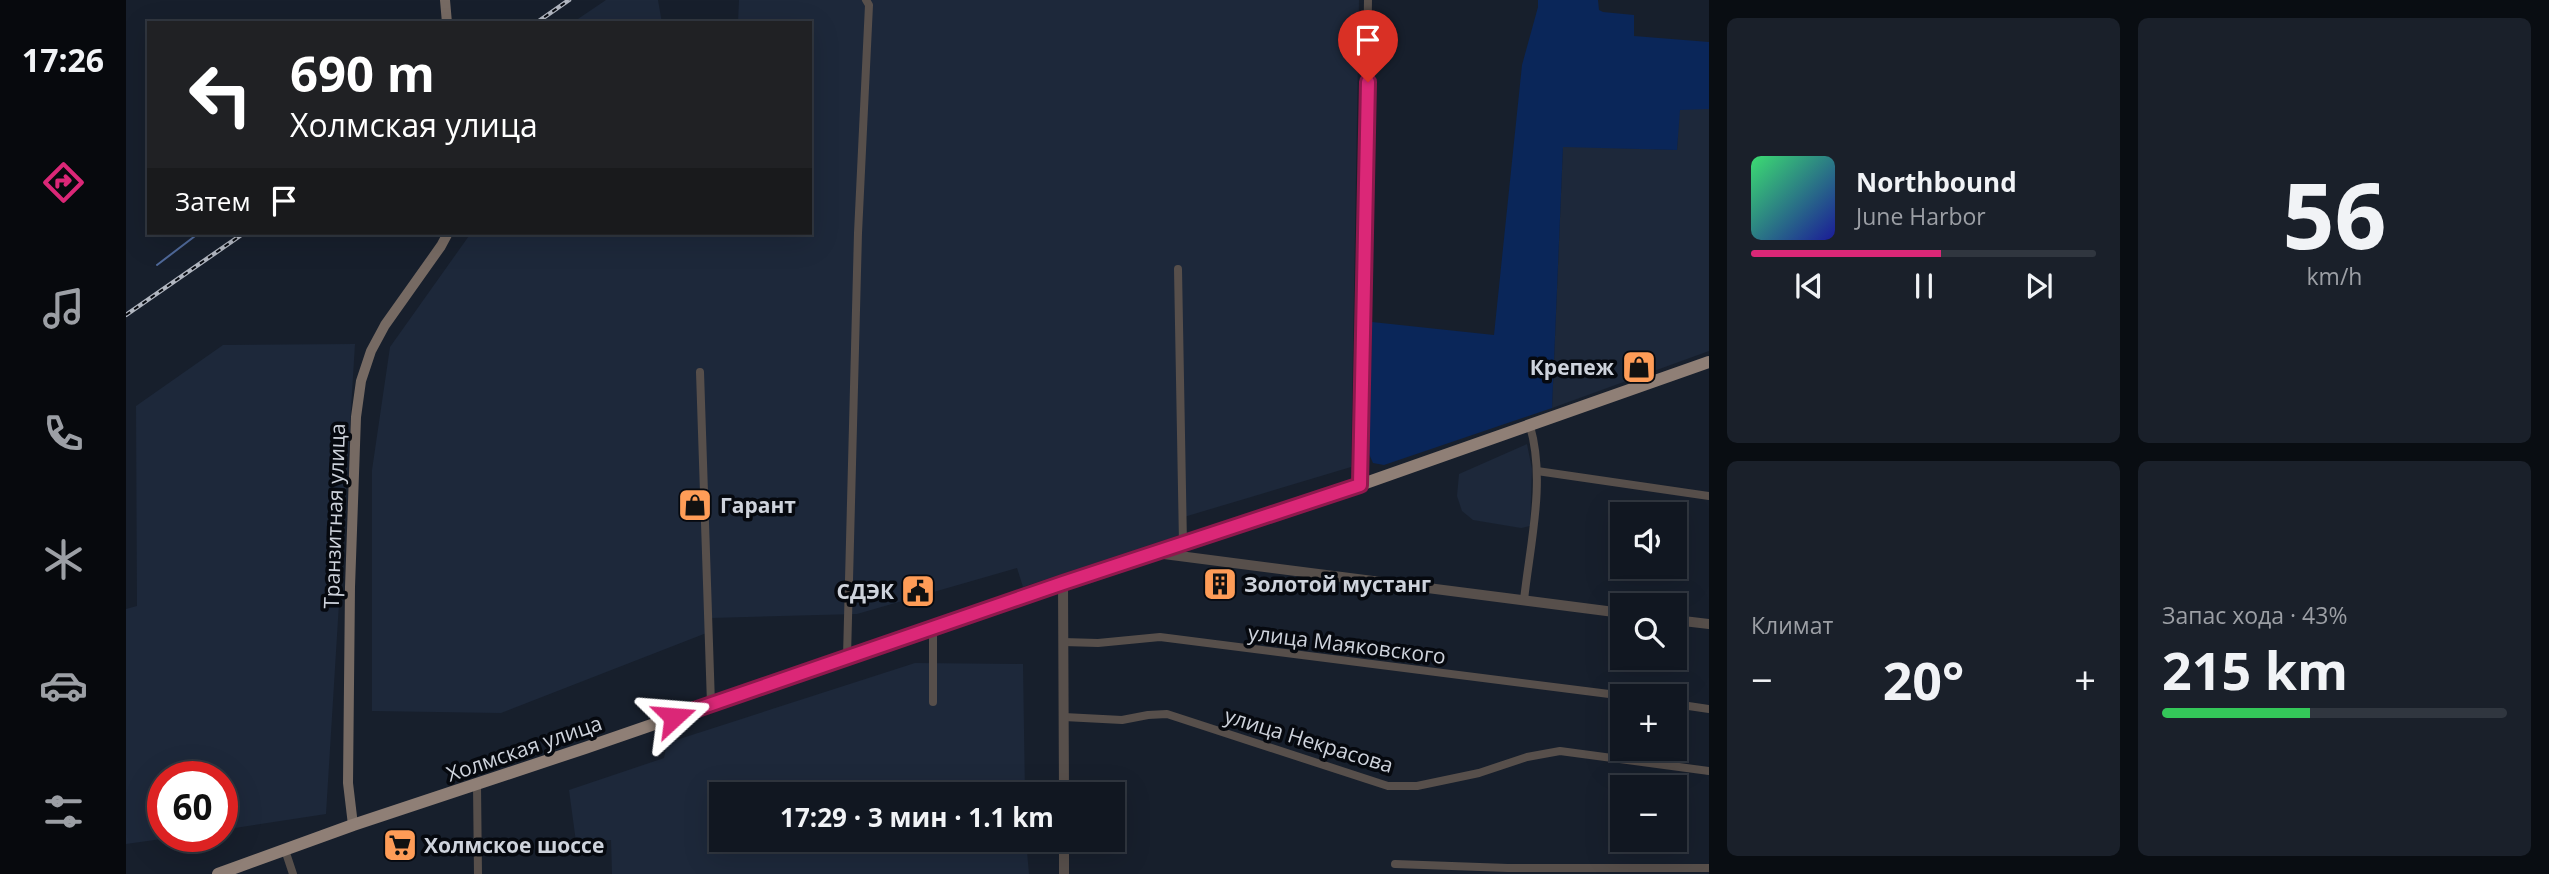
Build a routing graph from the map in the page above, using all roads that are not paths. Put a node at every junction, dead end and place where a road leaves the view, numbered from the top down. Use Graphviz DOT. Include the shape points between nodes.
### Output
graph roads {
  1 [pos="445,0"];
  2 [pos="866,0"];
  3 [pos="1368,0"];
  4 [pos="447,21"];
  5 [pos="447,235"];
  6 [pos="1178,269"];
  7 [pos="1709,362"];
  8 [pos="700,372"];
  9 [pos="1530,426"];
  10 [pos="1537,471"];
  11 [pos="1360,485"];
  12 [pos="1709,496"];
  13 [pos="1183,544"];
  14 [pos="1155,553"];
  15 [pos="1063,583"];
  16 [pos="1524,600"];
  17 [pos="1610,611"];
  18 [pos="1687,621"];
  19 [pos="1709,624"];
  20 [pos="933,628"];
  21 [pos="1063,642"];
  22 [pos="847,657"];
  23 [pos="1610,694"];
  24 [pos="933,702"];
  25 [pos="711,704"];
  26 [pos="1687,706"];
  27 [pos="1709,709"];
  28 [pos="1064,717"];
  29 [pos="1709,771"];
  30 [pos="1064,782"];
  31 [pos="477,785"];
  32 [pos="353,825"];
  33 [pos="285,850"];
  34 [pos="1064,852"];
  35 [pos="1395,864"];
  36 [pos="1709,868"];
  37 [pos="1641,871"];
  38 [pos="218,874"];
  39 [pos="293,874"];
  40 [pos="478,874"];
  41 [pos="1064,874"];
  1 -- 4 [label="main road"];
  2 -- 22 [label="street"];
  3 -- 11 [label="street"];
  5 -- 32 [label="main road, Транзитная улица" via="385,325 361,381 350,587 348,783"];
  6 -- 13 [label="street"];
  7 -- 9 [label="main road, Холмская улица"];
  8 -- 25 [label="street"];
  9 -- 10 [label="street"];
  9 -- 11 [label="main road, Холмская улица"];
  10 -- 12 [label="street"];
  10 -- 16 [label="street"];
  11 -- 13 [label="main road, Холмская улица"];
  13 -- 14 [label="main road, Холмская улица"];
  14 -- 15 [label="main road, Холмская улица"];
  14 -- 16 [label="street"];
  15 -- 20 [label="main road, Холмская улица"];
  15 -- 21 [label="street"];
  16 -- 17 [label="street"];
  18 -- 19 [label="street"];
  20 -- 22 [label="main road, Холмская улица"];
  20 -- 24 [label="street"];
  21 -- 23 [label="street, улица Маяковского" via="1160,637"];
  21 -- 28 [label="street"];
  22 -- 25 [label="main road, Холмская улица"];
  25 -- 31 [label="main road, Холмская улица"];
  26 -- 27 [label="street"];
  28 -- 29 [label="street, улица Некрасова" via="1122,720 1167,714 1388,786 1417,786 1560,751"];
  28 -- 30 [label="street"];
  31 -- 32 [label="main road, Холмская улица"];
  31 -- 40 [label="street"];
  32 -- 33 [label="main road, Холмская улица"];
  33 -- 38 [label="main road, Холмская улица"];
  33 -- 39 [label="street"];
  34 -- 41 [label="street"];
  35 -- 37 [label="street"];
  36 -- 37 [label="street"];
}
